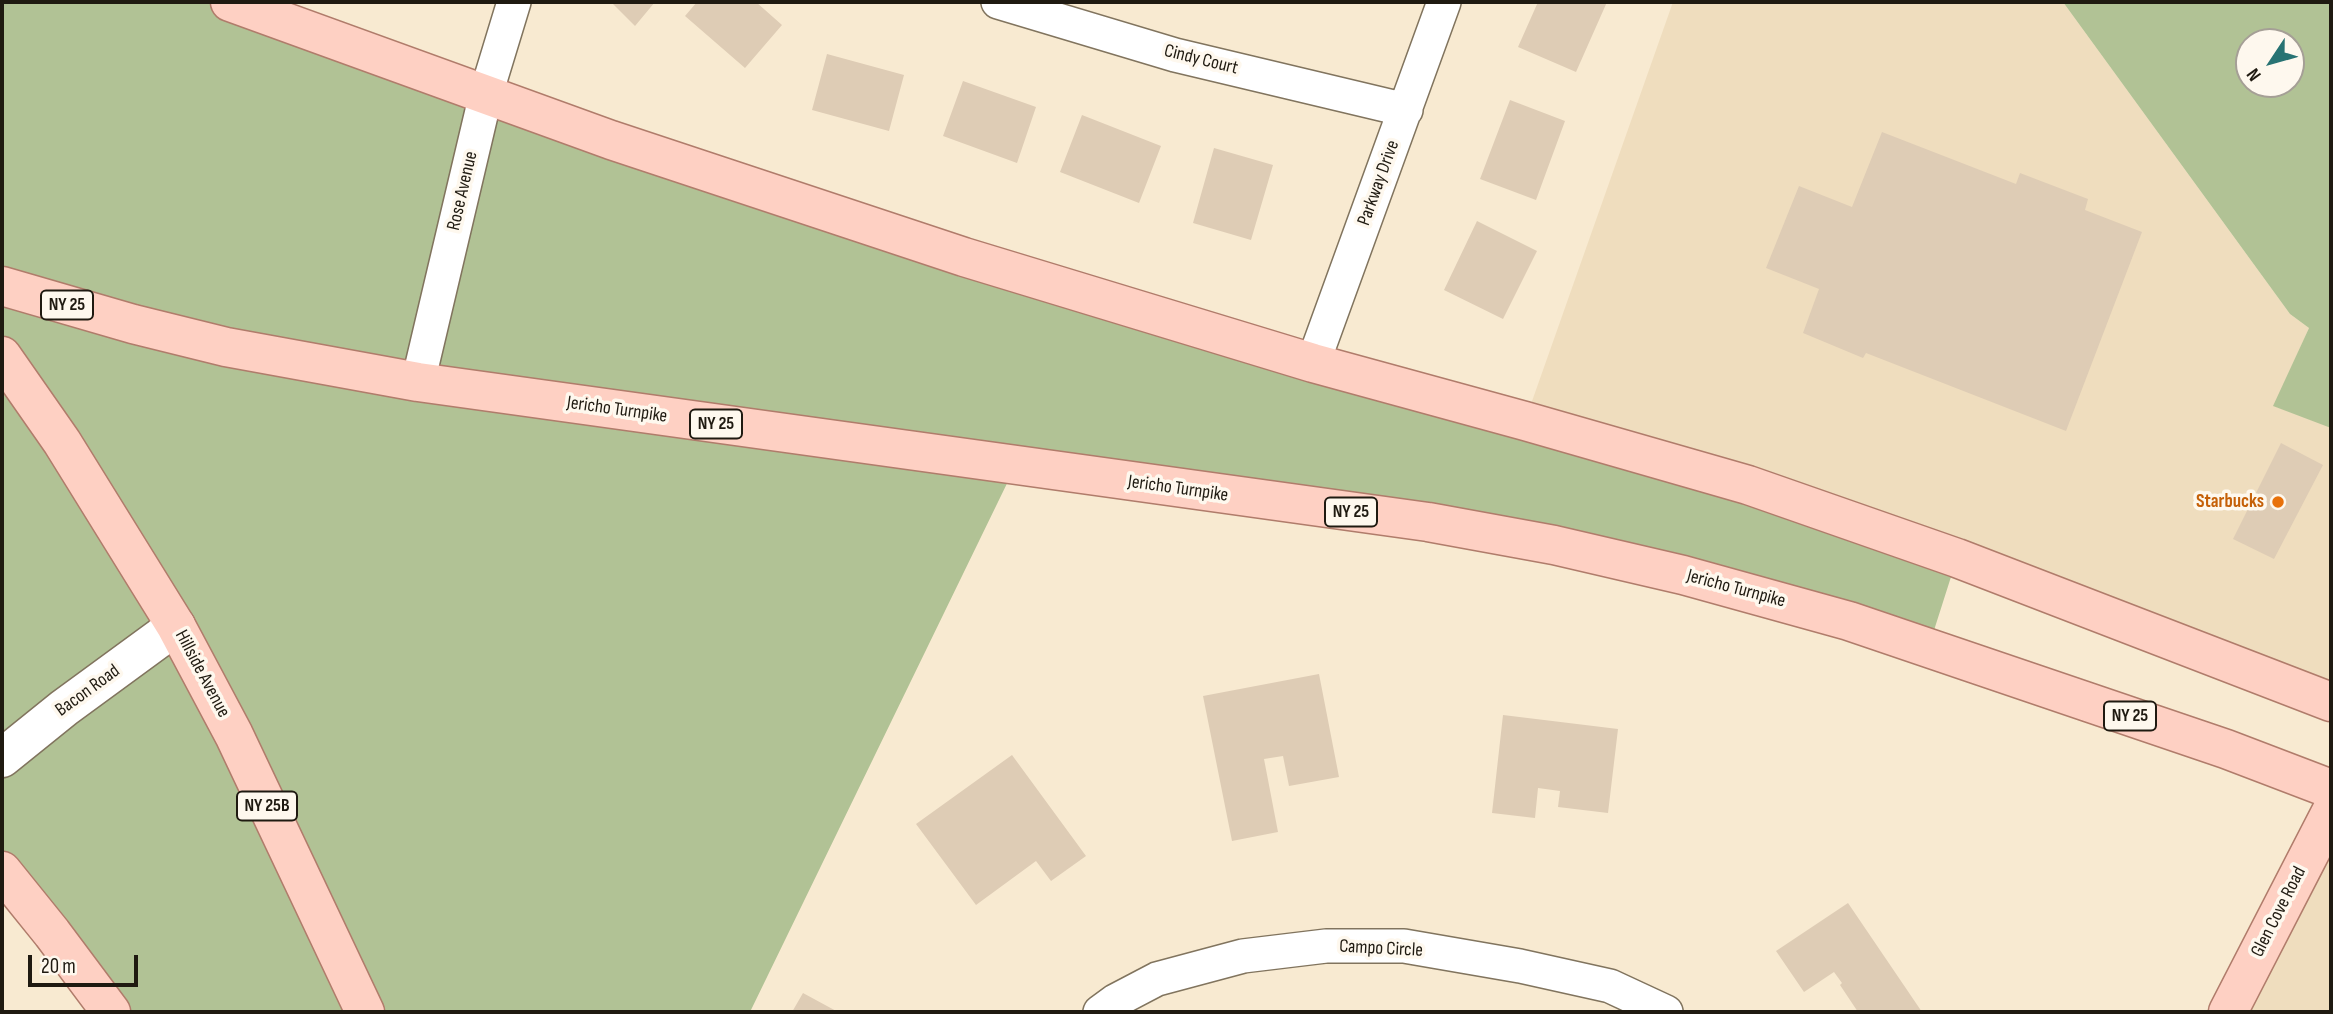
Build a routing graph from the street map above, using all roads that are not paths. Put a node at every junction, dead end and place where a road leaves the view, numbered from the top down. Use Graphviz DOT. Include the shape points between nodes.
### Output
graph roads {
  1 [pos="230,2"];
  2 [pos="514,2"];
  3 [pos="998,2"];
  4 [pos="1444,2"];
  5 [pos="486,94"];
  6 [pos="1406,110"];
  7 [pos="2,286"];
  8 [pos="2,356"];
  9 [pos="1313,363"];
  10 [pos="418,382"];
  11 [pos="176,626"];
  12 [pos="2331,702"];
  13 [pos="2,758"];
  14 [pos="2331,789"];
  15 [pos="2331,812"];
  16 [pos="2,872"];
  17 [pos="111,1012"];
  18 [pos="365,1012"];
  19 [pos="1100,1012"];
  20 [pos="1666,1012"];
  21 [pos="2228,1012"];
  1 -- 5 [label="main road"];
  2 -- 5 [label="street, Rose Avenue"];
  3 -- 6 [label="street, Cindy Court" via="1175,55"];
  4 -- 6 [label="street, Parkway Drive"];
  5 -- 9 [label="main road" via="964,257"];
  5 -- 10 [label="street, Rose Avenue"];
  6 -- 9 [label="street, Parkway Drive"];
  7 -- 10 [label="main road, Jericho Turnpike / NY 25" via="226,347"];
  8 -- 11 [label="main road, Hillside Avenue / NY 25B" via="105,508"];
  9 -- 12 [label="main road" via="1771,493 1957,558"];
  10 -- 14 [label="main road, Jericho Turnpike / NY 25" via="1429,522 1554,545 1850,621"];
  11 -- 13 [label="street, Bacon Road"];
  11 -- 18 [label="main road, Hillside Avenue / NY 25B" via="234,735"];
  15 -- 21 [label="main road, Glen Cove Road"];
  16 -- 17 [label="main road"];
  19 -- 20 [label="street, Campo Circle" via="1157,979 1243,956 1326,946 1404,946 1533,969 1611,986"];
}
